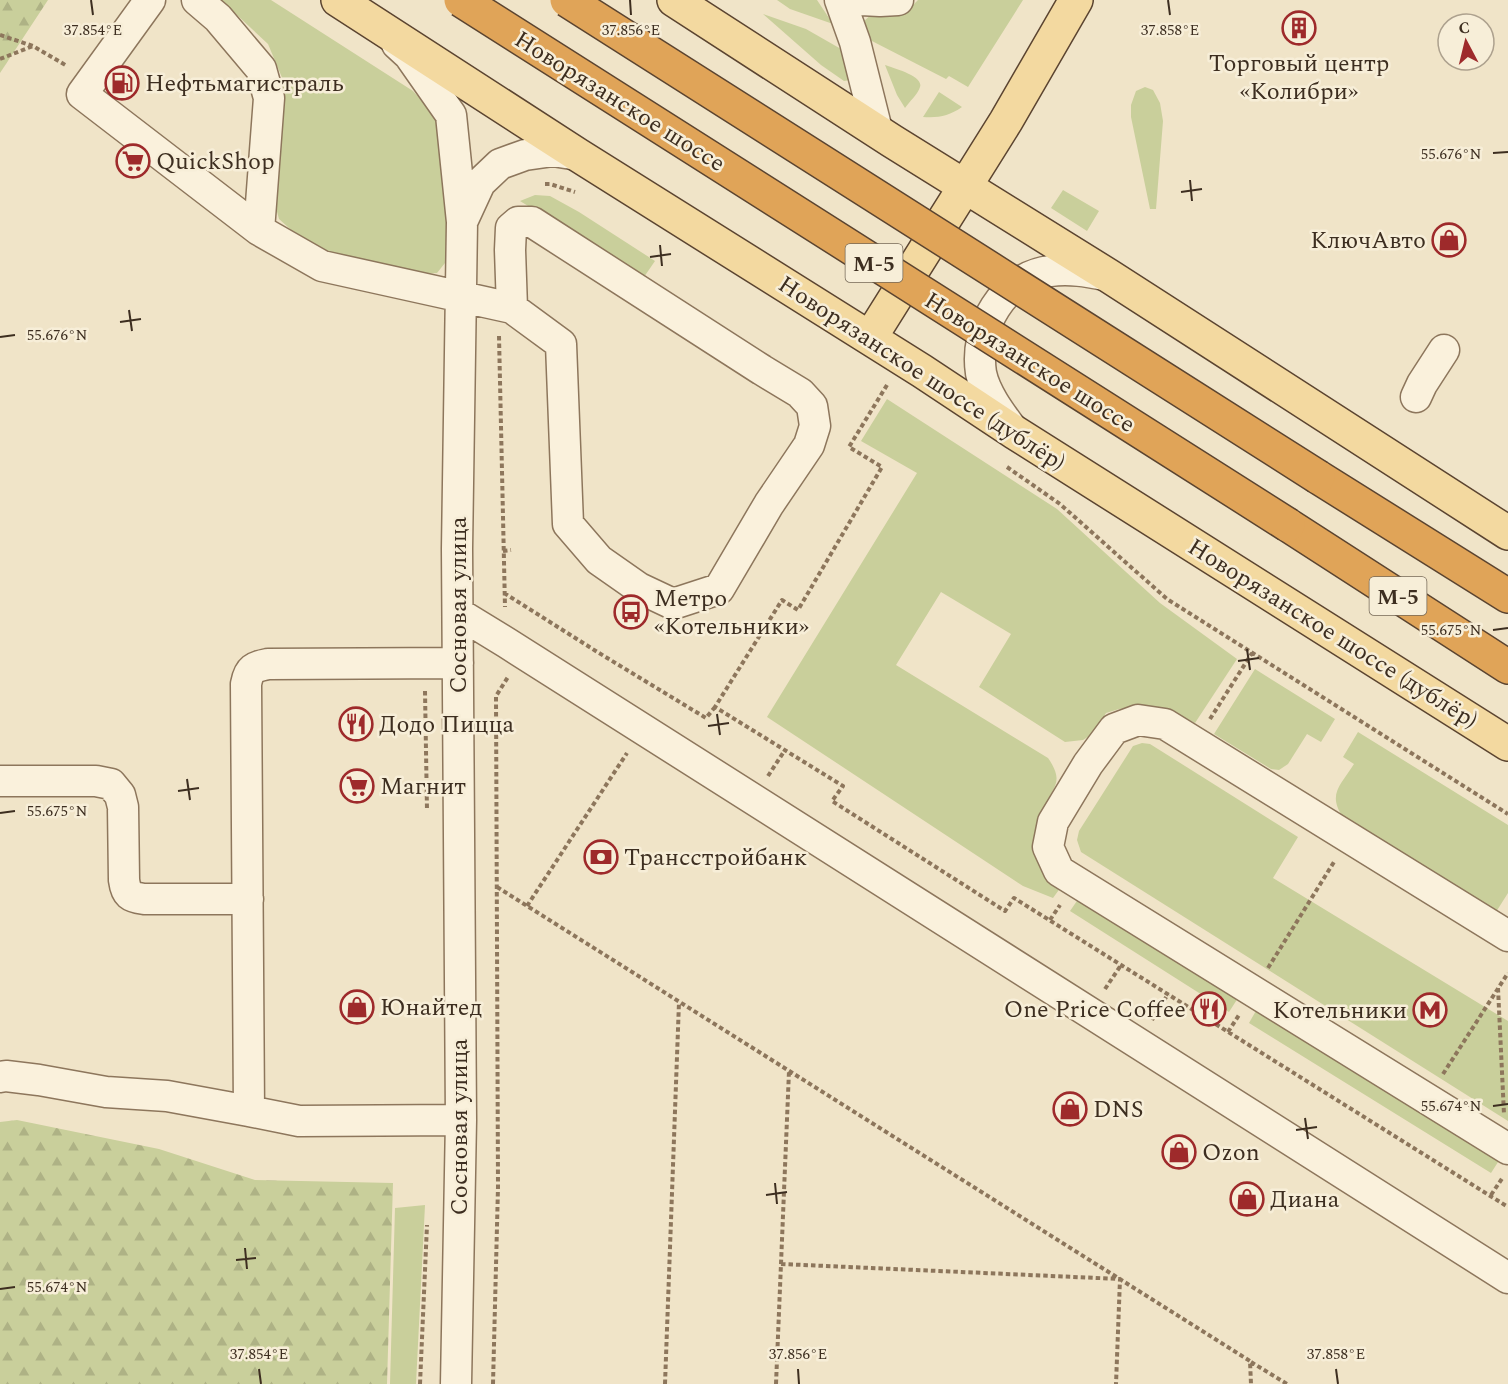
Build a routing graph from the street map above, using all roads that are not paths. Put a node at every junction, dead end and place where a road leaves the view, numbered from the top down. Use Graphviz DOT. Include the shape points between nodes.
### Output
graph roads {
  1 [pos="150,0"];
  2 [pos="197,0"];
  3 [pos="338,0"];
  4 [pos="460,0"];
  5 [pos="567,0"];
  6 [pos="674,0"];
  7 [pos="840,0"];
  8 [pos="861,0"];
  9 [pos="898,0"];
  10 [pos="1076,0"];
  11 [pos="376,24"];
  12 [pos="878,130"];
  13 [pos="578,155"];
  14 [pos="966,186"];
  15 [pos="462,222"];
  16 [pos="259,230"];
  17 [pos="1109,276"];
  18 [pos="461,297"];
  19 [pos="512,308"];
  20 [pos="870,338"];
  21 [pos="1444,350"];
  22 [pos="1416,397"];
  23 [pos="1014,432"];
  24 [pos="1508,533"];
  25 [pos="1508,596"];
  26 [pos="458,613"];
  27 [pos="458,663"];
  28 [pos="1508,667"];
  29 [pos="1508,744"];
  30 [pos="0,782"];
  31 [pos="248,899"];
  32 [pos="1508,936"];
  33 [pos="0,1077"];
  34 [pos="249,1111"];
  35 [pos="460,1120"];
  36 [pos="1506,1136"];
  37 [pos="1508,1278"];
  38 [pos="456,1384"];
  1 -- 16 [label="street" via="82,94"];
  2 -- 16 [label="street" via="218,18 261,69 269,98"];
  3 -- 11 [label="main road, Новорязанское шоссе (дублёр)"];
  4 -- 28 [label="highway, Новорязанское шоссе / М-5, bridge"];
  5 -- 25 [label="highway, М-5, bridge"];
  6 -- 12 [label="main road"];
  7 -- 12 [label="street"];
  8 -- 9 [label="street"];
  10 -- 14 [label="main road"];
  11 -- 13 [label="main road, Новорязанское шоссе (дублёр)"];
  11 -- 15 [label="street, Сосновая улица" via="409,55 452,115"];
  12 -- 14 [label="main road"];
  13 -- 15 [label="street, Сосновая улица" via="552,151 500,164 480,183"];
  13 -- 20 [label="main road, Новорязанское шоссе (дублёр)"];
  14 -- 17 [label="main road"];
  14 -- 20 [label="main road"];
  15 -- 18 [label="street, Сосновая улица"];
  16 -- 18 [label="street" via="321,266"];
  17 -- 23 [label="street" via="1075,270 1048,271 1025,278 1003,295 988,319 981,346 981,374 993,403"];
  17 -- 24 [label="main road"];
  18 -- 19 [label="street"];
  18 -- 26 [label="street, Сосновая улица"];
  19 -- 19 [label="street" via="561,344 568,524 599,560 639,588 673,604 719,589 809,445 815,426 812,406 800,393 532,222 518,222 511,228"];
  20 -- 23 [label="main road, Новорязанское шоссе (дублёр)"];
  21 -- 22 [label="street"];
  23 -- 29 [label="main road, Новорязанское шоссе (дублёр)"];
  26 -- 27 [label="street, Сосновая улица"];
  26 -- 37 [label="street"];
  27 -- 31 [label="street" via="268,664 255,667 248,674"];
  27 -- 35 [label="street, Сосновая улица"];
  30 -- 31 [label="street" via="111,784 123,807 124,880 132,897"];
  31 -- 34 [label="street"];
  32 -- 36 [label="street" via="1165,724 1138,720 1114,729 1053,822 1048,848 1059,870"];
  33 -- 34 [label="street" via="167,1096"];
  34 -- 35 [label="street" via="299,1121"];
  35 -- 38 [label="street, Сосновая улица"];
}
